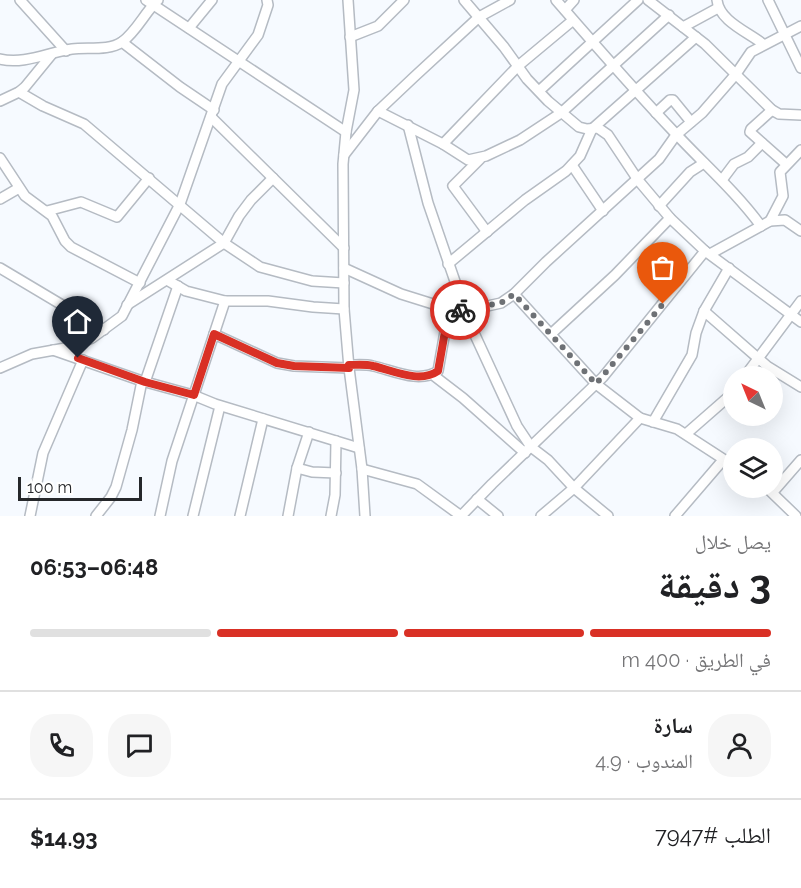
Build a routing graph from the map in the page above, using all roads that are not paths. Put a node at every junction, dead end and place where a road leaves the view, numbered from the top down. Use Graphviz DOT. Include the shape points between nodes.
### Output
graph roads {
  1 [pos="20,0"];
  2 [pos="212,0"];
  3 [pos="267,0"];
  4 [pos="348,0"];
  5 [pos="404,0"];
  6 [pos="464,0"];
  7 [pos="510,0"];
  8 [pos="556,0"];
  9 [pos="574,0"];
  10 [pos="638,0"];
  11 [pos="648,0"];
  12 [pos="768,0"];
  13 [pos="152,2"];
  14 [pos="717,4"];
  15 [pos="565,10"];
  16 [pos="669,15"];
  17 [pos="479,17"];
  18 [pos="572,21"];
  19 [pos="801,26"];
  20 [pos="683,27"];
  21 [pos="189,28"];
  22 [pos="786,33"];
  23 [pos="696,36"];
  24 [pos="350,37"];
  25 [pos="122,42"];
  26 [pos="591,42"];
  27 [pos="763,44"];
  28 [pos="66,51"];
  29 [pos="52,54"];
  30 [pos="0,59"];
  31 [pos="240,61"];
  32 [pos="518,66"];
  33 [pos="612,66"];
  34 [pos="801,68"];
  35 [pos="736,74"];
  36 [pos="635,89"];
  37 [pos="539,91"];
  38 [pos="19,92"];
  39 [pos="0,101"];
  40 [pos="772,110"];
  41 [pos="378,111"];
  42 [pos="656,112"];
  43 [pos="213,113"];
  44 [pos="561,113"];
  45 [pos="801,115"];
  46 [pos="691,122"];
  47 [pos="408,125"];
  48 [pos="592,129"];
  49 [pos="346,132"];
  50 [pos="676,135"];
  51 [pos="762,143"];
  52 [pos="442,144"];
  53 [pos="801,150"];
  54 [pos="344,155"];
  55 [pos="482,157"];
  56 [pos="0,158"];
  57 [pos="704,163"];
  58 [pos="786,164"];
  59 [pos="572,165"];
  60 [pos="149,178"];
  61 [pos="273,178"];
  62 [pos="638,180"];
  63 [pos="722,180"];
  64 [pos="19,188"];
  65 [pos="0,199"];
  66 [pos="180,204"];
  67 [pos="659,206"];
  68 [pos="47,211"];
  69 [pos="603,211"];
  70 [pos="670,218"];
  71 [pos="765,223"];
  72 [pos="801,231"];
  73 [pos="487,232"];
  74 [pos="224,243"];
  75 [pos="344,248"];
  76 [pos="707,252"];
  77 [pos="448,264"];
  78 [pos="0,268"];
  79 [pos="344,268"];
  80 [pos="729,268"];
  81 [pos="167,280"];
  82 [pos="140,283"];
  83 [pos="344,283"];
  84 [pos="178,286"];
  85 [pos="514,294"];
  86 [pos="801,301"];
  87 [pos="225,302"];
  88 [pos="127,305"];
  89 [pos="344,309"];
  90 [pos="449,309"];
  91 [pos="465,311"];
  92 [pos="704,311"];
  93 [pos="791,316"];
  94 [pos="801,322"];
  95 [pos="104,330"];
  96 [pos="214,334"];
  97 [pos="551,334"];
  98 [pos="50,350"];
  99 [pos="759,358"];
  100 [pos="83,360"];
  101 [pos="349,366"];
  102 [pos="753,366"];
  103 [pos="0,368"];
  104 [pos="433,375"];
  105 [pos="144,381"];
  106 [pos="596,384"];
  107 [pos="801,387"];
  108 [pos="194,395"];
  109 [pos="723,402"];
  110 [pos="220,406"];
  111 [pos="263,418"];
  112 [pos="640,418"];
  113 [pos="653,422"];
  114 [pos="309,432"];
  115 [pos="686,434"];
  116 [pos="336,441"];
  117 [pos="359,448"];
  118 [pos="528,450"];
  119 [pos="723,460"];
  120 [pos="801,460"];
  121 [pos="297,468"];
  122 [pos="362,469"];
  123 [pos="336,473"];
  124 [pos="783,477"];
  125 [pos="574,488"];
  126 [pos="778,498"];
  127 [pos="477,499"];
  128 [pos="678,515"];
  129 [pos="30,516"];
  130 [pos="96,516"];
  131 [pos="160,516"];
  132 [pos="193,516"];
  133 [pos="240,516"];
  134 [pos="288,516"];
  135 [pos="331,516"];
  136 [pos="364,516"];
  137 [pos="461,516"];
  138 [pos="498,516"];
  139 [pos="541,516"];
  140 [pos="608,516"];
  141 [pos="796,516"];
  1 -- 28 [label="street"];
  2 -- 21 [label="street"];
  3 -- 31 [label="street" via="258,35"];
  4 -- 24 [label="street"];
  5 -- 24 [label="street" via="378,26"];
  6 -- 17 [label="street"];
  7 -- 17 [label="street"];
  8 -- 15 [label="street"];
  9 -- 15 [label="street"];
  10 -- 26 [label="street"];
  11 -- 16 [label="street"];
  12 -- 22 [label="street"];
  13 -- 21 [label="street"];
  13 -- 25 [label="street"];
  14 -- 20 [label="street"];
  14 -- 27 [label="street" via="727,20"];
  15 -- 18 [label="street"];
  16 -- 20 [label="street"];
  16 -- 33 [label="street"];
  17 -- 32 [label="street"];
  17 -- 41 [label="street"];
  18 -- 26 [label="street"];
  18 -- 32 [label="street"];
  19 -- 22 [label="street"];
  20 -- 23 [label="street"];
  21 -- 31 [label="street"];
  22 -- 27 [label="street"];
  22 -- 34 [label="street"];
  23 -- 35 [label="street"];
  23 -- 36 [label="street"];
  24 -- 49 [label="street" via="354,90"];
  25 -- 28 [label="street"];
  25 -- 43 [label="street"];
  26 -- 33 [label="street"];
  26 -- 37 [label="street"];
  27 -- 35 [label="street" via="751,52"];
  28 -- 29 [label="street"];
  29 -- 30 [label="street"];
  29 -- 38 [label="street"];
  31 -- 43 [label="street" via="222,84"];
  31 -- 49 [label="street"];
  32 -- 37 [label="street"];
  32 -- 52 [label="street"];
  33 -- 36 [label="street"];
  33 -- 44 [label="street"];
  35 -- 40 [label="street"];
  35 -- 46 [label="street"];
  36 -- 42 [label="street"];
  36 -- 48 [label="street"];
  37 -- 44 [label="street"];
  38 -- 39 [label="street"];
  38 -- 60 [label="street" via="84,124"];
  40 -- 45 [label="street"];
  40 -- 51 [label="street" via="750,131"];
  41 -- 47 [label="street"];
  41 -- 54 [label="street"];
  42 -- 46 [label="street" via="672,100"];
  42 -- 50 [label="street"];
  43 -- 61 [label="street"];
  43 -- 66 [label="street"];
  44 -- 48 [label="street" via="579,127"];
  44 -- 55 [label="street" via="520,140"];
  46 -- 50 [label="street"];
  47 -- 52 [label="street"];
  47 -- 77 [label="street"];
  48 -- 59 [label="street"];
  48 -- 62 [label="street" via="608,135"];
  49 -- 54 [label="street"];
  50 -- 57 [label="street"];
  50 -- 62 [label="street"];
  51 -- 58 [label="street"];
  51 -- 63 [label="street" via="748,158 734,164"];
  52 -- 55 [label="street" via="468,160"];
  53 -- 58 [label="street"];
  54 -- 75 [label="street"];
  55 -- 73 [label="street" via="453,186"];
  56 -- 64 [label="street"];
  57 -- 63 [label="street"];
  57 -- 67 [label="street" via="690,172"];
  58 -- 71 [label="street" via="779,175 783,196"];
  59 -- 69 [label="street"];
  59 -- 73 [label="street"];
  60 -- 66 [label="street"];
  60 -- 68 [label="street" via="117,217 81,202"];
  61 -- 74 [label="street" via="251,200"];
  61 -- 75 [label="street"];
  62 -- 67 [label="street"];
  62 -- 69 [label="street"];
  63 -- 71 [label="street"];
  64 -- 65 [label="street"];
  64 -- 68 [label="street"];
  66 -- 74 [label="street"];
  66 -- 82 [label="street"];
  67 -- 70 [label="street"];
  68 -- 82 [label="street" via="71,247"];
  69 -- 85 [label="street"];
  70 -- 76 [label="street"];
  70 -- 97 [label="street"];
  71 -- 72 [label="street" via="785,220"];
  71 -- 76 [label="street"];
  73 -- 77 [label="street"];
  74 -- 81 [label="street"];
  74 -- 83 [label="street" via="260,267 312,281"];
  75 -- 79 [label="street"];
  76 -- 80 [label="street"];
  76 -- 106 [label="street"];
  77 -- 91 [label="street"];
  78 -- 95 [label="street"];
  79 -- 83 [label="street"];
  79 -- 90 [label="street" via="401,294"];
  80 -- 92 [label="street"];
  80 -- 93 [label="street"];
  81 -- 84 [label="street"];
  81 -- 88 [label="street"];
  82 -- 88 [label="street"];
  83 -- 89 [label="street"];
  84 -- 87 [label="street"];
  84 -- 105 [label="street"];
  85 -- 91 [label="street" via="501,303"];
  85 -- 97 [label="street"];
  86 -- 93 [label="street"];
  87 -- 89 [label="street" via="268,301"];
  87 -- 96 [label="street"];
  88 -- 95 [label="street" via="122,316"];
  89 -- 101 [label="street"];
  90 -- 91 [label="street"];
  90 -- 104 [label="street" via="438,371"];
  91 -- 118 [label="street"];
  92 -- 99 [label="street"];
  92 -- 113 [label="street" via="692,355"];
  93 -- 94 [label="street"];
  93 -- 99 [label="street"];
  95 -- 98 [label="street" via="70,347"];
  96 -- 101 [label="street" via="277,363"];
  96 -- 108 [label="street"];
  97 -- 106 [label="street"];
  98 -- 100 [label="street"];
  98 -- 103 [label="street"];
  99 -- 102 [label="street"];
  99 -- 107 [label="street"];
  100 -- 105 [label="street"];
  100 -- 129 [label="street" via="43,453"];
  101 -- 104 [label="street" via="375,367 399,375"];
  101 -- 117 [label="street"];
  104 -- 118 [label="street"];
  105 -- 108 [label="street"];
  105 -- 130 [label="street" via="116,487"];
  106 -- 112 [label="street"];
  106 -- 118 [label="street"];
  108 -- 110 [label="street"];
  108 -- 131 [label="street" via="172,461"];
  109 -- 115 [label="street"];
  110 -- 111 [label="street"];
  110 -- 132 [label="street"];
  111 -- 114 [label="street"];
  111 -- 133 [label="street"];
  112 -- 113 [label="street"];
  112 -- 125 [label="street"];
  113 -- 115 [label="street"];
  114 -- 116 [label="street"];
  114 -- 121 [label="street"];
  115 -- 119 [label="street"];
  116 -- 117 [label="street"];
  116 -- 123 [label="street"];
  117 -- 122 [label="street"];
  118 -- 125 [label="street" via="548,460"];
  118 -- 127 [label="street"];
  119 -- 128 [label="street"];
  120 -- 124 [label="street"];
  121 -- 123 [label="street"];
  121 -- 134 [label="street"];
  122 -- 136 [label="street"];
  122 -- 137 [label="street" via="417,484"];
  123 -- 135 [label="street"];
  125 -- 139 [label="street"];
  125 -- 140 [label="street"];
  126 -- 141 [label="street"];
  127 -- 137 [label="street"];
  127 -- 138 [label="street"];
}
